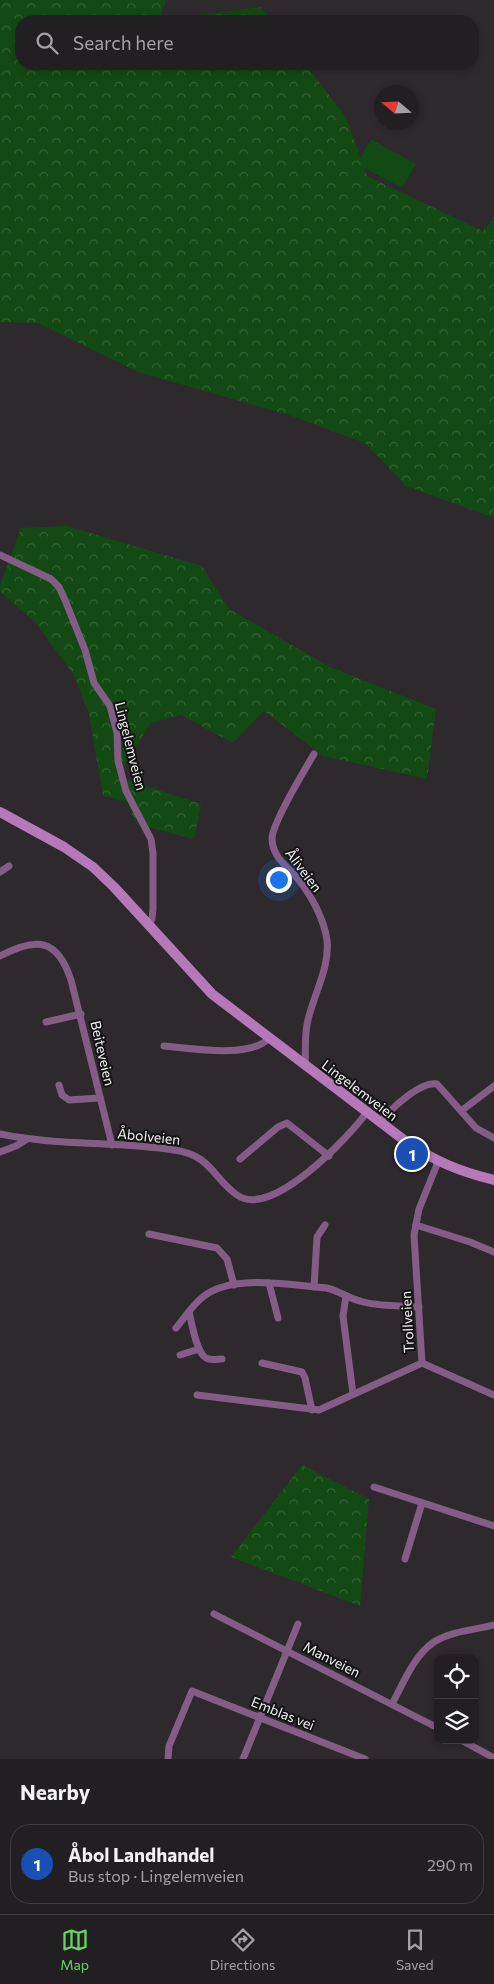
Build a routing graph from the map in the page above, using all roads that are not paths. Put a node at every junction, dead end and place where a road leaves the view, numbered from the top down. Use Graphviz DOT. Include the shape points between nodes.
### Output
graph roads {
  1 [pos="0,554"];
  2 [pos="314,754"];
  3 [pos="0,812"];
  4 [pos="9,866"];
  5 [pos="0,872"];
  6 [pos="148,923"];
  7 [pos="0,956"];
  8 [pos="81,1014"];
  9 [pos="46,1022"];
  10 [pos="269,1038"];
  11 [pos="164,1046"];
  12 [pos="305,1065"];
  13 [pos="59,1086"];
  14 [pos="494,1086"];
  15 [pos="100,1098"];
  16 [pos="461,1111"];
  17 [pos="367,1112"];
  18 [pos="380,1122"];
  19 [pos="0,1134"];
  20 [pos="27,1138"];
  21 [pos="494,1138"];
  22 [pos="112,1145"];
  23 [pos="0,1152"];
  24 [pos="329,1156"];
  25 [pos="240,1159"];
  26 [pos="438,1162"];
  27 [pos="494,1180"];
  28 [pos="325,1225"];
  29 [pos="416,1225"];
  30 [pos="149,1234"];
  31 [pos="494,1252"];
  32 [pos="269,1284"];
  33 [pos="234,1285"];
  34 [pos="314,1287"];
  35 [pos="346,1296"];
  36 [pos="419,1307"];
  37 [pos="189,1312"];
  38 [pos="278,1318"];
  39 [pos="176,1328"];
  40 [pos="199,1349"];
  41 [pos="180,1355"];
  42 [pos="222,1359"];
  43 [pos="262,1363"];
  44 [pos="422,1363"];
  45 [pos="353,1394"];
  46 [pos="197,1395"];
  47 [pos="494,1395"];
  48 [pos="312,1410"];
  49 [pos="374,1487"];
  50 [pos="422,1503"];
  51 [pos="494,1526"];
  52 [pos="405,1559"];
  53 [pos="214,1614"];
  54 [pos="298,1624"];
  55 [pos="494,1624"];
  56 [pos="288,1651"];
  57 [pos="392,1704"];
  58 [pos="260,1717"];
  59 [pos="434,1726"];
  60 [pos="468,1744"];
  61 [pos="494,1758"];
  62 [pos="168,1759"];
  63 [pos="243,1759"];
  64 [pos="365,1759"];
  1 -- 6 [label="street, Lingelemveien" via="44,575 59,587 85,650 94,683 110,706 126,791 152,846 153,909"];
  2 -- 12 [label="street, Åliveien" via="272,837 273,850 278,858 310,896 326,938 325,964 307,1023"];
  3 -- 6 [label="main road, Lingelemveien" via="93,867"];
  4 -- 5 [label="street"];
  6 -- 10 [label="main road, Lingelemveien" via="208,990"];
  7 -- 8 [label="street, Beiteveien" via="27,944 52,949 67,966"];
  8 -- 9 [label="street, Beiteveien"];
  8 -- 15 [label="street, Beiteveien"];
  10 -- 11 [label="street" via="263,1044 234,1050"];
  10 -- 12 [label="main road, Lingelemveien"];
  12 -- 17 [label="main road, Lingelemveien"];
  13 -- 15 [label="street, Beiteveien" via="62,1095 69,1100"];
  14 -- 16 [label="street"];
  15 -- 22 [label="street, Beiteveien"];
  16 -- 18 [label="street" via="443,1088 432,1083 418,1089"];
  16 -- 21 [label="street" via="476,1128"];
  17 -- 18 [label="main road, Lingelemveien"];
  17 -- 24 [label="street, Åbolveien"];
  18 -- 26 [label="main road, Lingelemveien"];
  19 -- 20 [label="street, Åbolveien"];
  20 -- 22 [label="street, Åbolveien"];
  20 -- 23 [label="street"];
  22 -- 24 [label="street, Åbolveien" via="173,1149 195,1156 237,1196 251,1199 279,1191"];
  24 -- 25 [label="street" via="287,1124 278,1127"];
  26 -- 27 [label="main road, Lingelemveien"];
  26 -- 29 [label="street, Trollveien"];
  28 -- 34 [label="street" via="317,1237"];
  29 -- 31 [label="street"];
  29 -- 36 [label="street, Trollveien"];
  30 -- 33 [label="street" via="217,1248 227,1259"];
  32 -- 33 [label="street"];
  32 -- 34 [label="street"];
  32 -- 38 [label="street"];
  33 -- 37 [label="street" via="205,1295"];
  34 -- 35 [label="street" via="339,1290"];
  35 -- 36 [label="street" via="362,1302"];
  35 -- 45 [label="street" via="343,1316"];
  36 -- 44 [label="street, Trollveien"];
  37 -- 39 [label="street"];
  37 -- 40 [label="street"];
  40 -- 41 [label="street"];
  40 -- 42 [label="street" via="205,1357"];
  43 -- 48 [label="street" via="302,1372"];
  44 -- 45 [label="street, Trollveien"];
  44 -- 47 [label="street"];
  45 -- 48 [label="street, Trollveien" via="319,1410"];
  46 -- 48 [label="street, Trollveien"];
  49 -- 50 [label="street"];
  50 -- 51 [label="street"];
  50 -- 52 [label="street"];
  53 -- 56 [label="street, Manveien"];
  54 -- 56 [label="street"];
  55 -- 57 [label="street" via="446,1637 425,1649"];
  56 -- 57 [label="street, Manveien"];
  56 -- 58 [label="street"];
  57 -- 59 [label="street, Manveien"];
  58 -- 62 [label="street, Emblas vei" via="192,1692 170,1746"];
  58 -- 63 [label="street"];
  58 -- 64 [label="street, Emblas vei"];
  60 -- 61 [label="street"];
}
